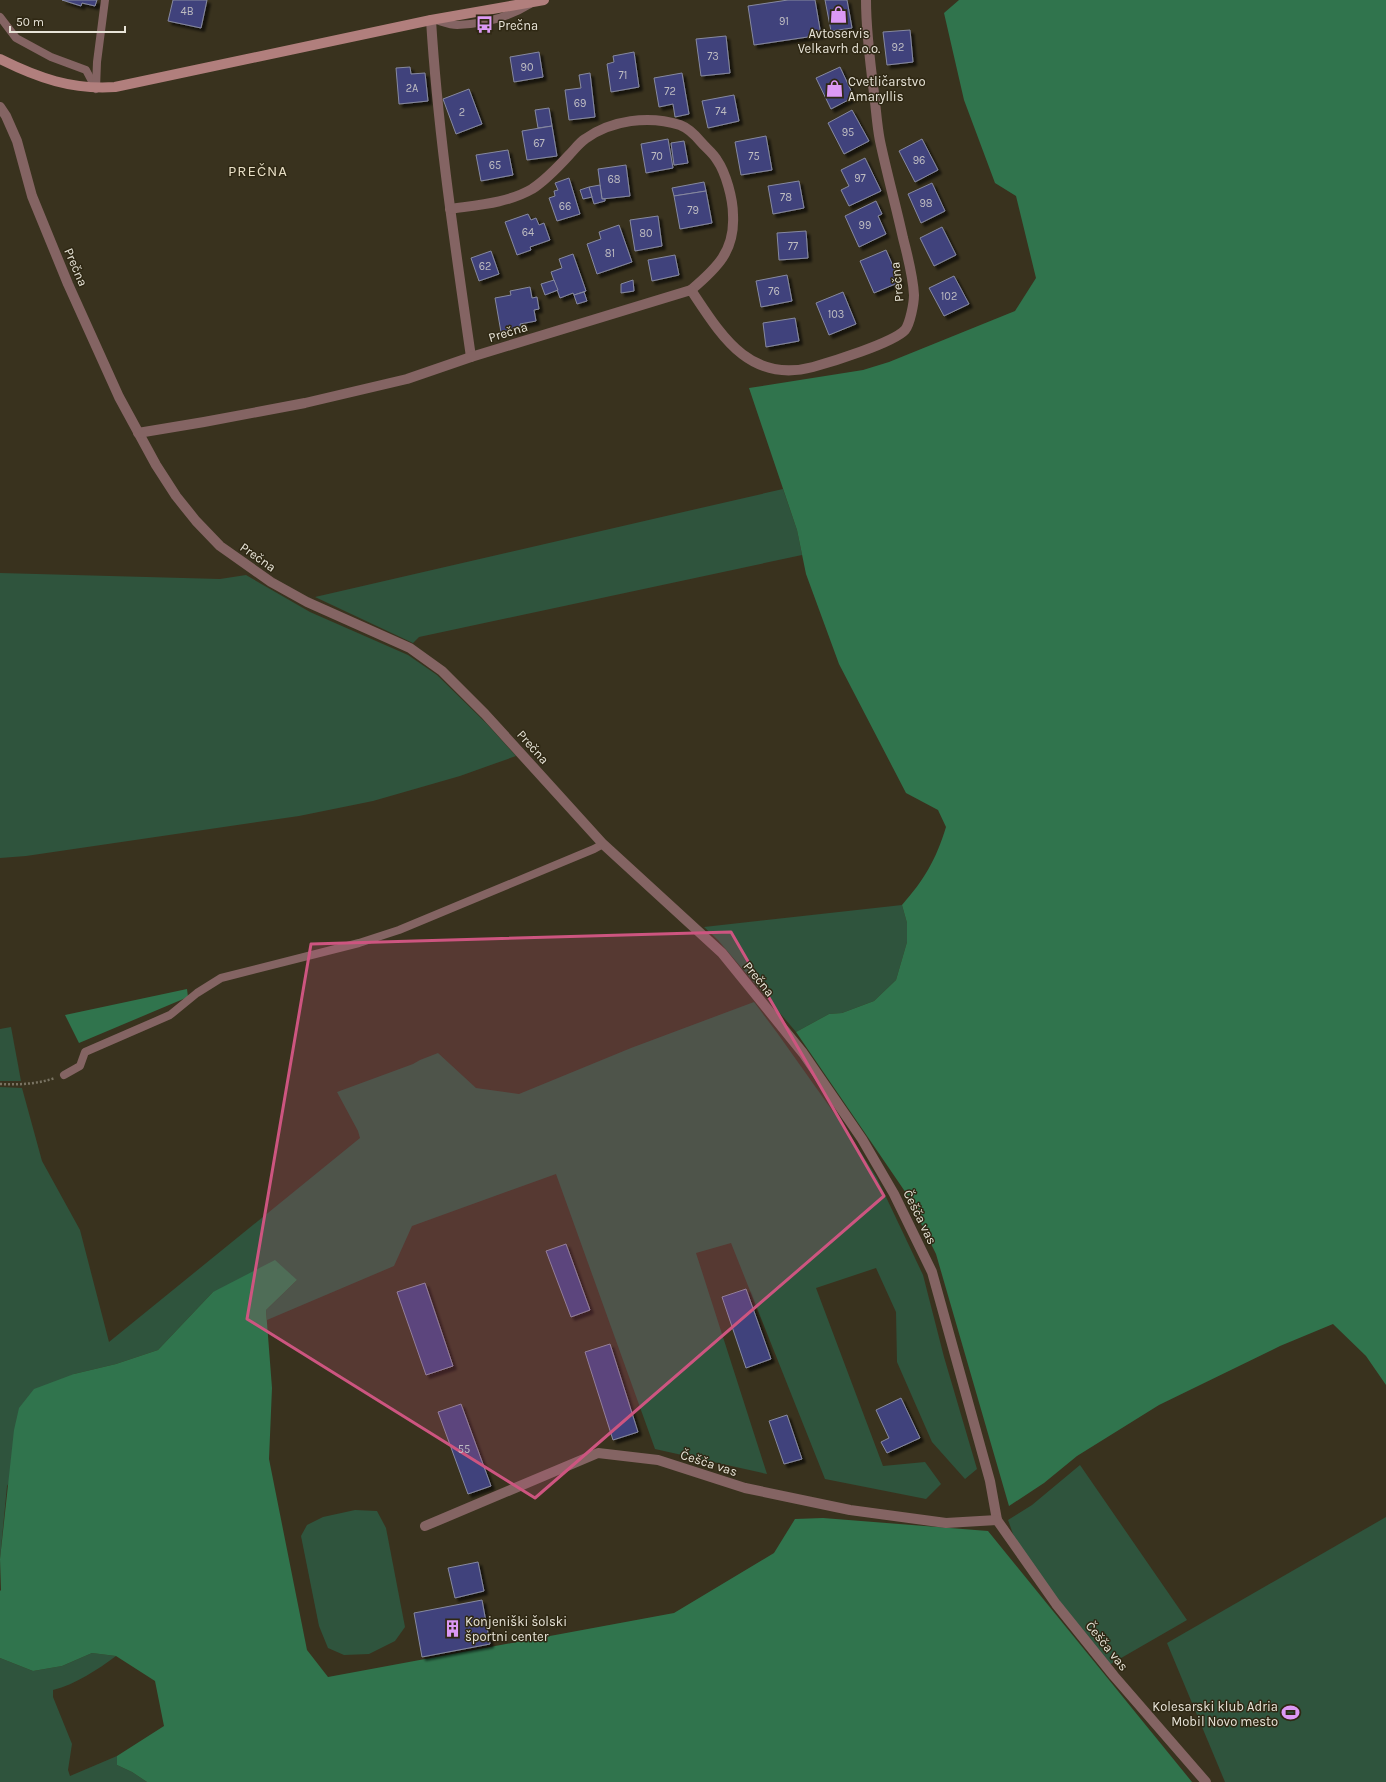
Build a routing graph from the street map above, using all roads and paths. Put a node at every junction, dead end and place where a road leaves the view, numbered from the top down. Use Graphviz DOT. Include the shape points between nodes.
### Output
graph roads {
  1 [pos="105,0"];
  2 [pos="544,0"];
  3 [pos="866,0"];
  4 [pos="0,17"];
  5 [pos="431,20"];
  6 [pos="0,59"];
  7 [pos="96,88"];
  8 [pos="0,107"];
  9 [pos="450,209"];
  10 [pos="691,290"];
  11 [pos="471,357"];
  12 [pos="138,433"];
  13 [pos="604,844"];
  14 [pos="64,1074"];
  15 [pos="0,1084"];
  16 [pos="862,1139"];
  17 [pos="997,1520"];
  18 [pos="425,1526"];
  19 [pos="1206,1782"];
  1 -- 7 [label="lane"];
  2 -- 5 [label="street"];
  3 -- 10 [label="street, Prečna" via="866,30 880,140 909,261 914,296 905,330 848,356 811,367 786,370 759,366 733,347"];
  4 -- 7 [label="lane" via="16,38 51,57 86,70"];
  5 -- 7 [label="street" via="146,82"];
  5 -- 9 [label="street, Prečna"];
  6 -- 7 [label="street" via="50,80"];
  8 -- 12 [label="street, Prečna" via="17,141 32,196 68,284"];
  9 -- 10 [label="street, Prečna" via="502,201 532,189 559,166 584,139 612,125 635,119 681,125 696,136 718,160 726,179 733,213 733,233 728,248 714,270"];
  9 -- 11 [label="street, Prečna"];
  10 -- 11 [label="street, Prečna"];
  11 -- 12 [label="street, Prečna" via="407,380 298,404"];
  12 -- 13 [label="street, Prečna" via="176,496 220,546 295,596 410,648 442,671"];
  13 -- 14 [label="lane" via="398,930 359,943 221,978 170,1015 85,1052 80,1066"];
  13 -- 16 [label="street, Prečna" via="722,953 803,1053"];
  14 -- 15 [label="path" via="30,1084"];
  16 -- 17 [label="street, Češča vas" via="894,1194 932,1272 990,1482"];
  17 -- 18 [label="street, Češča vas" via="946,1523 850,1510 745,1488 658,1460 598,1453"];
  17 -- 19 [label="street, Češča vas" via="1060,1610"];
}
